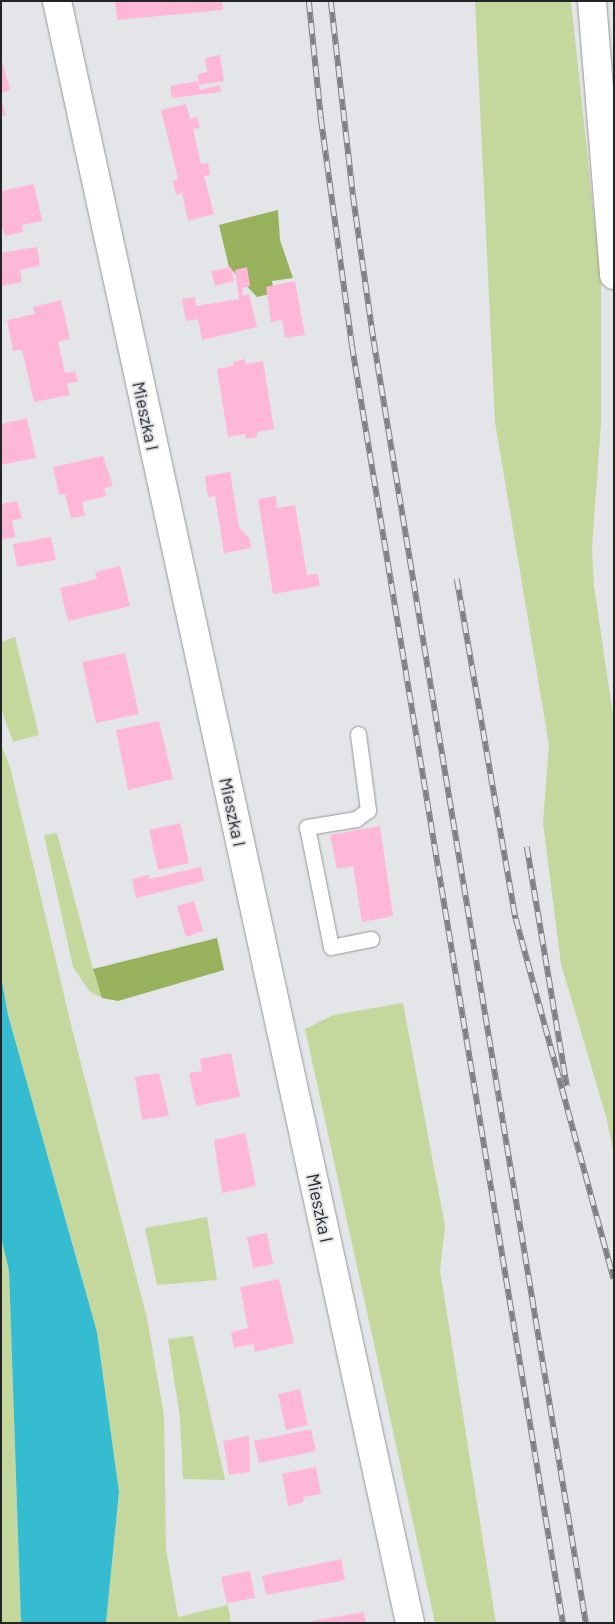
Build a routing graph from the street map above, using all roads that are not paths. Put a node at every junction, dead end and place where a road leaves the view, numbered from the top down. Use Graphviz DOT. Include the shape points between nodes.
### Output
graph roads {
  1 [pos="56,1"];
  2 [pos="592,1"];
  3 [pos="614,275"];
  4 [pos="358,734"];
  5 [pos="371,939"];
  6 [pos="410,1623"];
  1 -- 6 [label="street, Mieszka I"];
  2 -- 3 [label="street"];
  4 -- 5 [label="lane" via="368,810 356,819 307,827 331,947"];
}
